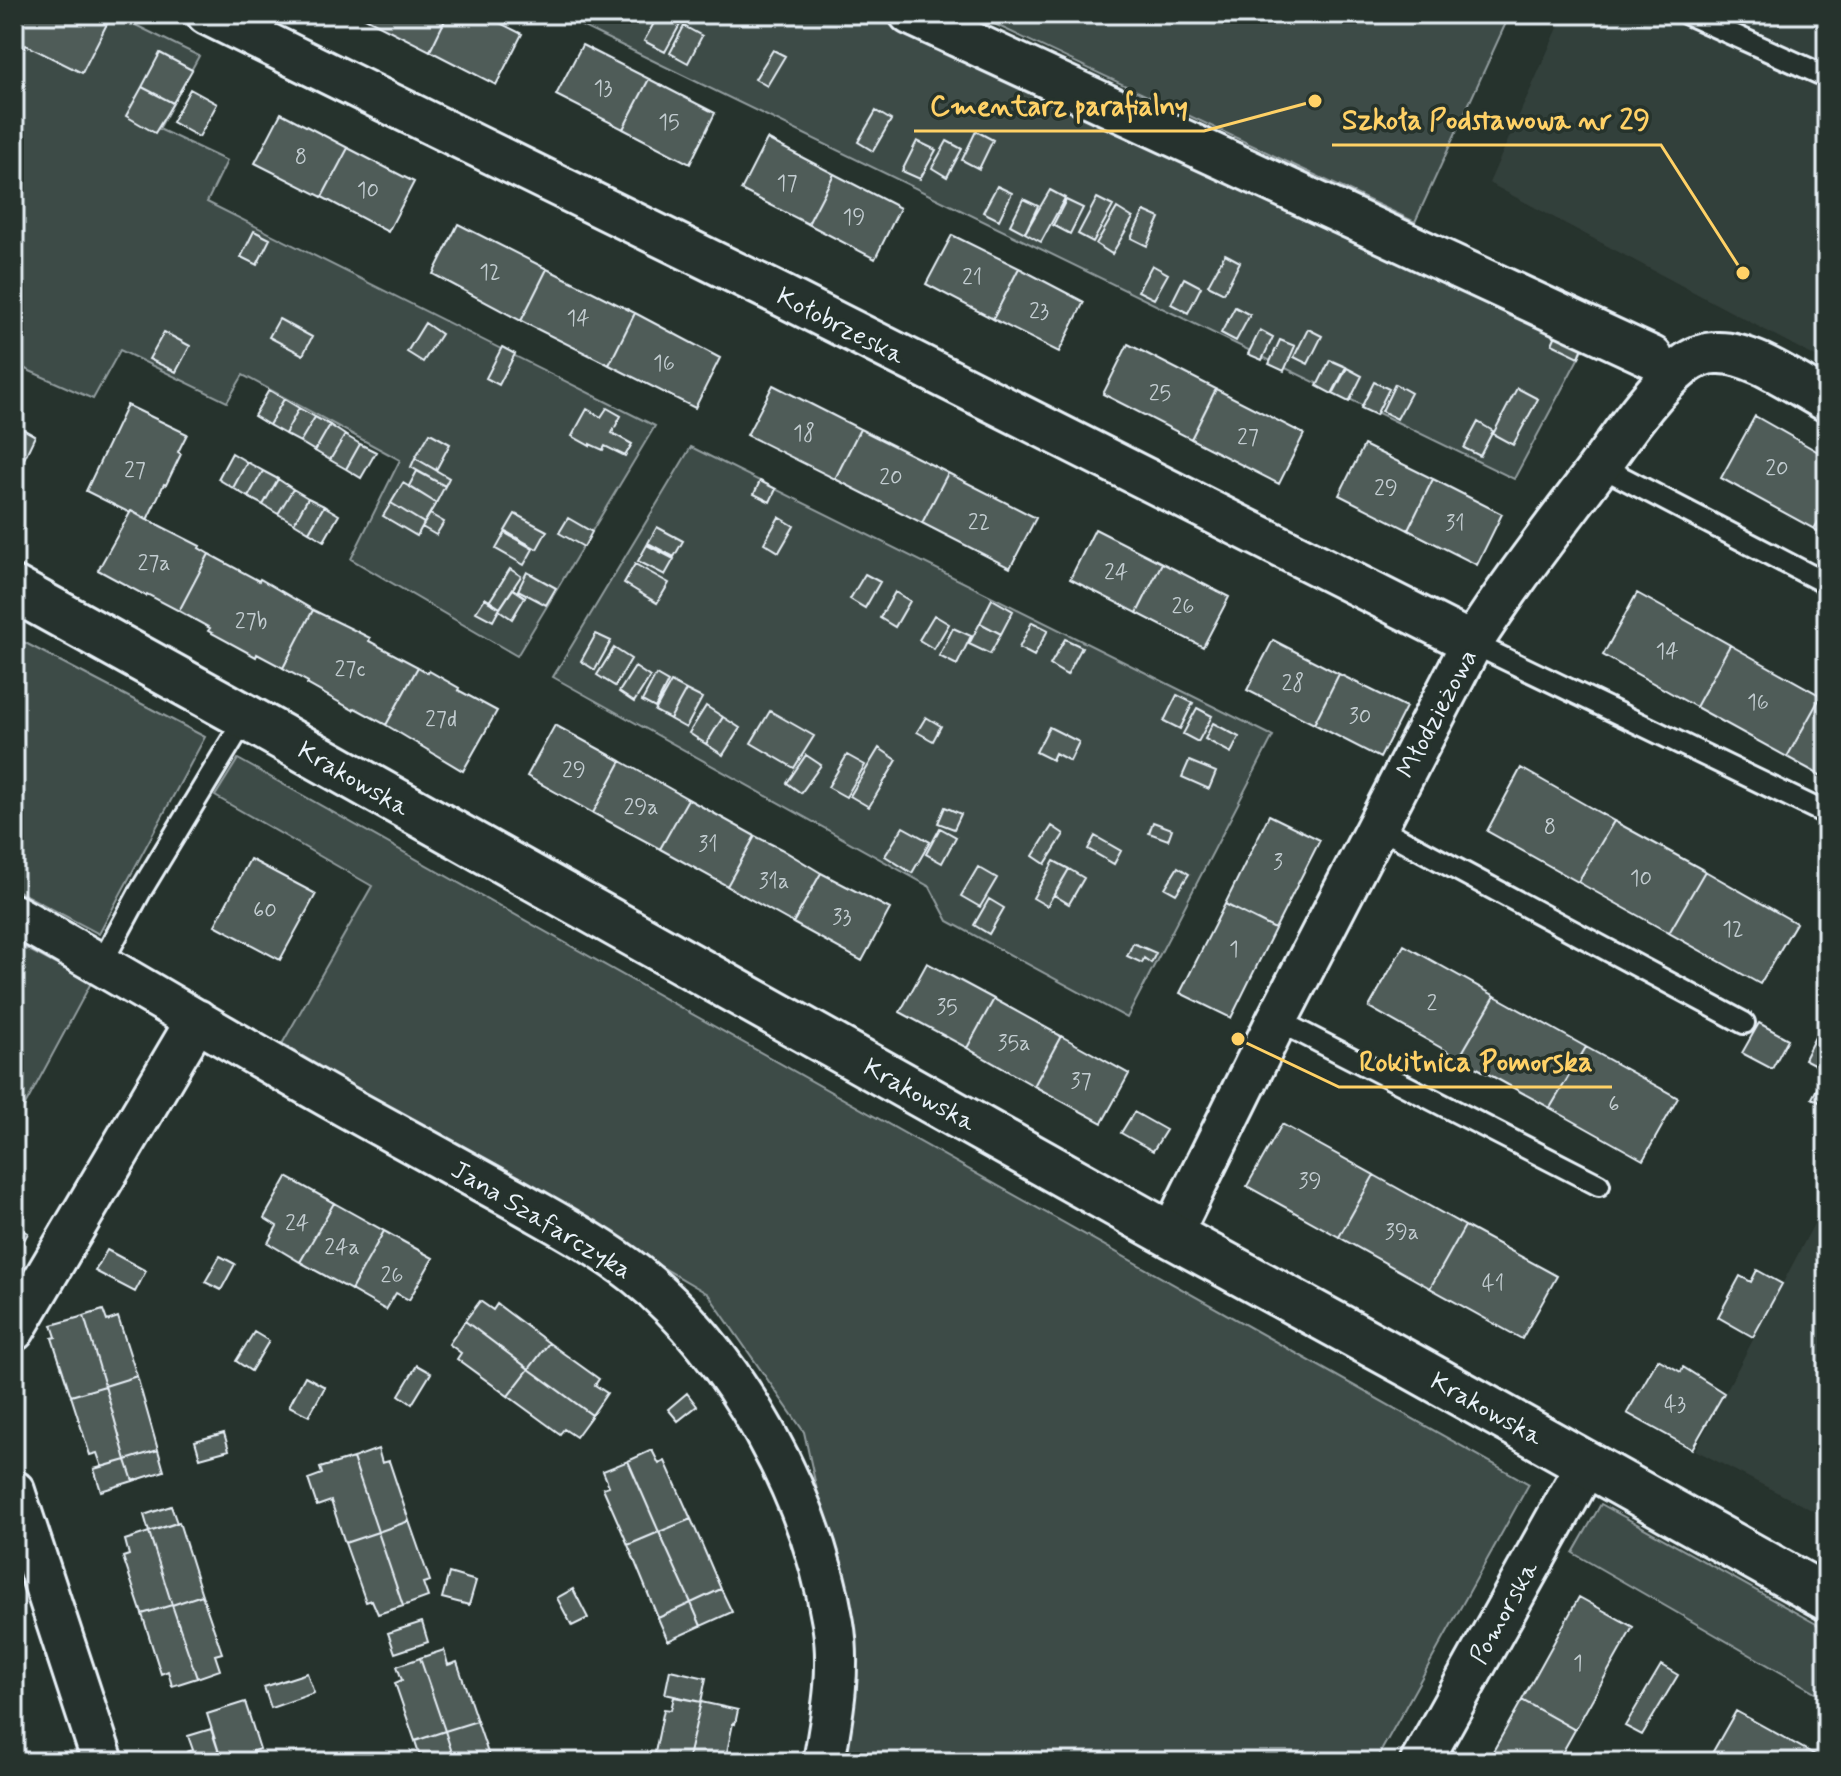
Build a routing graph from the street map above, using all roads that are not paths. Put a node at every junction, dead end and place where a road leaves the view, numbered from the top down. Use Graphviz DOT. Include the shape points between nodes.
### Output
graph roads {
  1 [pos="207,14"];
  2 [pos="910,14"];
  3 [pos="1687,14"];
  4 [pos="1827,77"];
  5 [pos="1652,357"];
  6 [pos="1827,401"];
  7 [pos="1600,466"];
  8 [pos="1827,584"];
  9 [pos="14,589"];
  10 [pos="1472,643"];
  11 [pos="246,717"];
  12 [pos="1827,814"];
  13 [pos="1376,826"];
  14 [pos="14,915"];
  15 [pos="101,964"];
  16 [pos="197,1020"];
  17 [pos="1277,1020"];
  18 [pos="1744,1023"];
  19 [pos="1599,1185"];
  20 [pos="1171,1235"];
  21 [pos="14,1330"];
  22 [pos="1587,1464"];
  23 [pos="14,1491"];
  24 [pos="1827,1598"];
  25 [pos="103,1762"];
  26 [pos="824,1762"];
  27 [pos="1421,1762"];
  1 -- 10 [label="street, Kołobrzeska"];
  2 -- 5 [label="street"];
  3 -- 4 [label="lane"];
  6 -- 7 [label="street, Młodzieżowa" via="1745,358 1706,354 1667,381"];
  7 -- 8 [label="lane"];
  7 -- 10 [label="street, Młodzieżowa"];
  9 -- 11 [label="main road, Krakowska"];
  10 -- 12 [label="lane"];
  10 -- 13 [label="street, Młodzieżowa"];
  11 -- 15 [label="lane"];
  11 -- 20 [label="main road, Krakowska"];
  13 -- 17 [label="street, Młodzieżowa"];
  13 -- 18 [label="lane"];
  14 -- 15 [label="street, Jana Szafarczyka"];
  15 -- 16 [label="street, Jana Szafarczyka"];
  16 -- 21 [label="street"];
  16 -- 26 [label="street, Jana Szafarczyka" via="580,1236 643,1281 696,1333 764,1431 801,1508 818,1560 834,1624 836,1660"];
  17 -- 19 [label="lane"];
  17 -- 20 [label="street, Młodzieżowa"];
  20 -- 22 [label="main road, Krakowska"];
  22 -- 24 [label="main road, Krakowska"];
  22 -- 27 [label="street, Pomorska"];
  23 -- 25 [label="street"];
}
